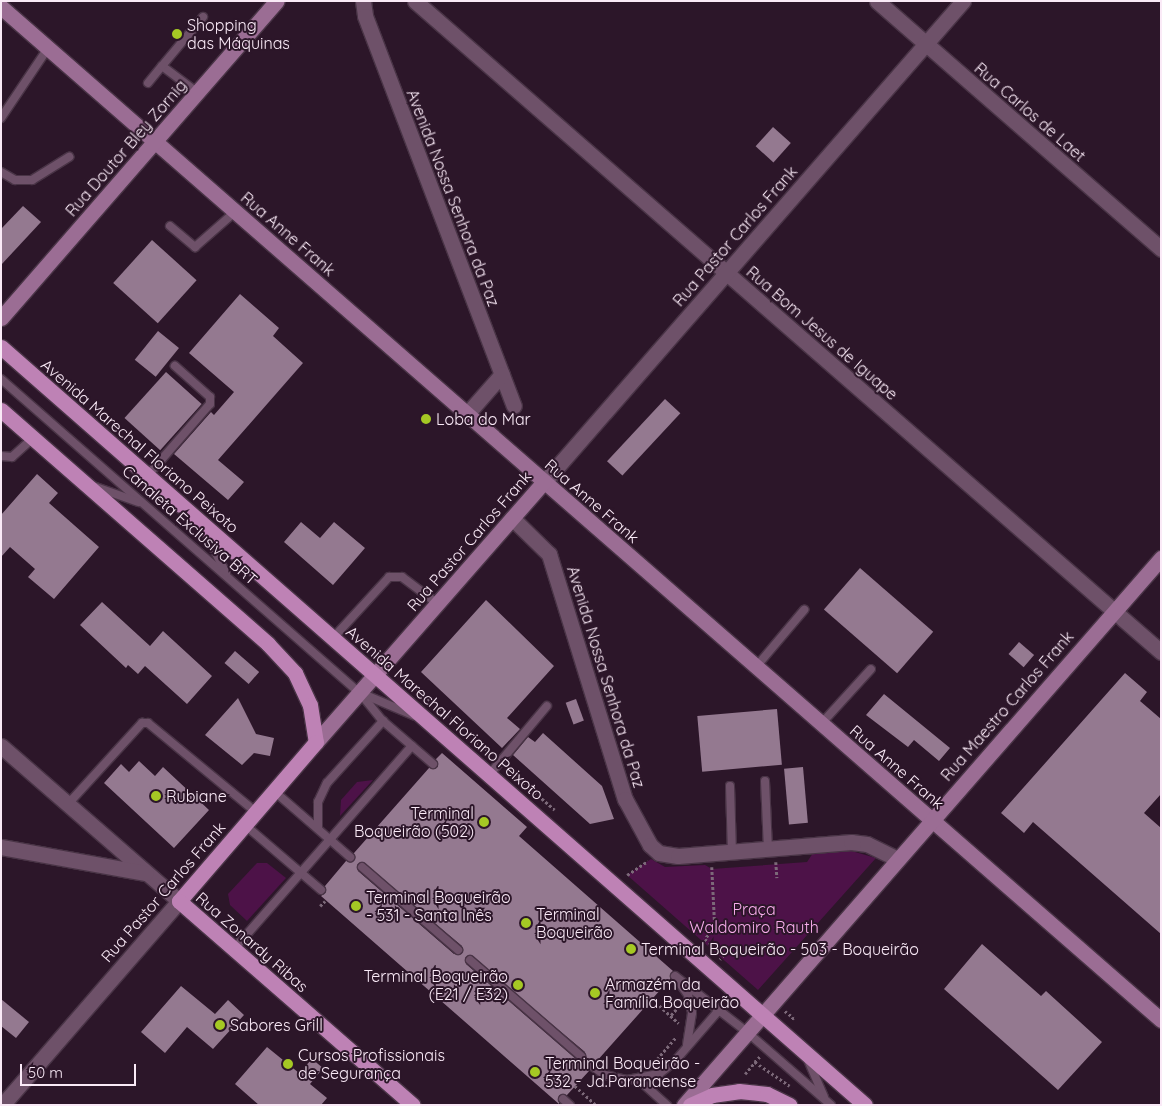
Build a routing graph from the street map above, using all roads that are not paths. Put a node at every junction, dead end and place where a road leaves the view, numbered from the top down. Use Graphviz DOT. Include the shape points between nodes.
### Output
graph roads {
  1 [pos="277,1"];
  2 [pos="363,1"];
  3 [pos="415,1"];
  4 [pos="877,1"];
  5 [pos="963,1"];
  6 [pos="1,7"];
  7 [pos="203,17"];
  8 [pos="926,44"];
  9 [pos="48,48"];
  10 [pos="162,66"];
  11 [pos="148,84"];
  12 [pos="198,92"];
  13 [pos="1,118"];
  14 [pos="155,141"];
  15 [pos="69,157"];
  16 [pos="1,172"];
  17 [pos="235,212"];
  18 [pos="170,226"];
  19 [pos="1161,249"];
  20 [pos="726,273"];
  21 [pos="1,318"];
  22 [pos="1,347"];
  23 [pos="175,366"];
  24 [pos="502,374"];
  25 [pos="1,379"];
  26 [pos="514,406"];
  27 [pos="1,410"];
  28 [pos="467,414"];
  29 [pos="33,438"];
  30 [pos="1,456"];
  31 [pos="148,476"];
  32 [pos="544,482"];
  33 [pos="86,484"];
  34 [pos="146,506"];
  35 [pos="192,514"];
  36 [pos="512,518"];
  37 [pos="1161,558"];
  38 [pos="228,577"];
  39 [pos="438,604"];
  40 [pos="804,610"];
  41 [pos="1114,611"];
  42 [pos="333,638"];
  43 [pos="1161,652"];
  44 [pos="756,667"];
  45 [pos="871,669"];
  46 [pos="376,675"];
  47 [pos="360,693"];
  48 [pos="546,706"];
  49 [pos="383,721"];
  50 [pos="428,722"];
  51 [pos="821,724"];
  52 [pos="316,742"];
  53 [pos="1,746"];
  54 [pos="412,746"];
  55 [pos="432,764"];
  56 [pos="489,775"];
  57 [pos="765,781"];
  58 [pos="730,786"];
  59 [pos="274,791"];
  60 [pos="68,804"];
  61 [pos="256,812"];
  62 [pos="931,820"];
  63 [pos="245,825"];
  64 [pos="318,828"];
  65 [pos="330,839"];
  66 [pos="1,847"];
  67 [pos="768,849"];
  68 [pos="732,852"];
  69 [pos="350,856"];
  70 [pos="898,859"];
  71 [pos="362,867"];
  72 [pos="148,873"];
  73 [pos="300,873"];
  74 [pos="321,890"];
  75 [pos="179,901"];
  76 [pos="234,949"];
  77 [pos="458,950"];
  78 [pos="470,960"];
  79 [pos="719,1010"];
  80 [pos="762,1014"];
  81 [pos="1161,1020"];
  82 [pos="747,1032"];
  83 [pos="804,1051"];
  84 [pos="682,1053"];
  85 [pos="581,1056"];
  86 [pos="592,1066"];
  87 [pos="639,1080"];
  88 [pos="828,1102"];
  89 [pos="2,1105"];
  90 [pos="412,1105"];
  91 [pos="667,1105"];
  92 [pos="684,1105"];
  93 [pos="690,1105"];
  94 [pos="790,1105"];
  95 [pos="865,1105"];
  1 -- 12 [label="main road, Rua Doutor Bley Zornig"];
  2 -- 24 [label="street, Avenida Nossa Senhora da Paz" via="365,16"];
  3 -- 20 [label="street, Rua Bom Jesus de Iguape"];
  4 -- 8 [label="street, Rua Carlos de Laet"];
  5 -- 8 [label="street, Rua Pastor Carlos Frank"];
  6 -- 9 [label="main road, Rua Anne Frank"];
  7 -- 10 [label="lane"];
  8 -- 19 [label="street, Rua Carlos de Laet"];
  8 -- 20 [label="street, Rua Pastor Carlos Frank"];
  9 -- 13 [label="lane"];
  9 -- 14 [label="main road, Rua Anne Frank"];
  10 -- 11 [label="lane"];
  10 -- 12 [label="lane"];
  12 -- 14 [label="main road, Rua Doutor Bley Zornig"];
  14 -- 17 [label="main road, Rua Anne Frank"];
  14 -- 21 [label="main road, Rua Doutor Bley Zornig"];
  15 -- 16 [label="lane" via="32,180 15,180"];
  17 -- 18 [label="lane" via="195,247"];
  17 -- 28 [label="main road, Rua Anne Frank"];
  20 -- 32 [label="street, Rua Pastor Carlos Frank"];
  20 -- 41 [label="street, Rua Bom Jesus de Iguape"];
  22 -- 31 [label="main road, Avenida Marechal Floriano Peixoto"];
  23 -- 31 [label="lane" via="210,397 210,404"];
  24 -- 26 [label="street, Avenida Nossa Senhora da Paz"];
  24 -- 28 [label="street"];
  25 -- 34 [label="lane, Canaleta Exclusiva BRT"];
  27 -- 29 [label="main road"];
  28 -- 32 [label="main road, Rua Anne Frank"];
  29 -- 30 [label="lane" via="12,457"];
  29 -- 33 [label="main road"];
  31 -- 35 [label="main road, Avenida Marechal Floriano Peixoto"];
  32 -- 36 [label="main road, Rua Pastor Carlos Frank"];
  32 -- 44 [label="main road, Rua Anne Frank"];
  33 -- 34 [label="lane"];
  33 -- 52 [label="main road" via="282,657 304,688"];
  34 -- 38 [label="lane, Canaleta Exclusiva BRT"];
  35 -- 38 [label="lane" via="207,535"];
  35 -- 42 [label="main road, Avenida Marechal Floriano Peixoto"];
  36 -- 39 [label="main road, Rua Pastor Carlos Frank"];
  36 -- 68 [label="street, Avenida Nossa Senhora da Paz" via="550,554 625,800 641,834 659,853 678,856"];
  37 -- 41 [label="main road, Rua Maestro Carlos Frank"];
  38 -- 47 [label="lane, Canaleta Exclusiva BRT"];
  39 -- 42 [label="lane" via="402,577 389,577"];
  39 -- 46 [label="main road, Rua Pastor Carlos Frank"];
  40 -- 44 [label="lane"];
  41 -- 43 [label="street, Rua Bom Jesus de Iguape"];
  41 -- 62 [label="main road, Rua Maestro Carlos Frank"];
  42 -- 46 [label="main road, Avenida Marechal Floriano Peixoto"];
  44 -- 51 [label="main road, Rua Anne Frank"];
  45 -- 51 [label="lane"];
  46 -- 47 [label="main road, Rua Pastor Carlos Frank"];
  46 -- 50 [label="main road, Avenida Marechal Floriano Peixoto"];
  47 -- 49 [label="lane, Canaleta Exclusiva BRT"];
  47 -- 50 [label="lane, Canaleta Exclusiva BRT"];
  47 -- 52 [label="main road, Rua Pastor Carlos Frank"];
  48 -- 56 [label="lane"];
  49 -- 54 [label="lane, Canaleta Exclusiva BRT"];
  49 -- 64 [label="lane" via="327,783 318,802"];
  50 -- 56 [label="main road, Avenida Marechal Floriano Peixoto"];
  51 -- 62 [label="main road, Rua Anne Frank"];
  52 -- 59 [label="main road, Rua Pastor Carlos Frank"];
  53 -- 60 [label="street, Rua Zonardy Ribas"];
  54 -- 55 [label="lane"];
  54 -- 65 [label="lane"];
  56 -- 80 [label="main road, Avenida Marechal Floriano Peixoto"];
  57 -- 67 [label="lane"];
  58 -- 68 [label="lane"];
  59 -- 61 [label="main road, Rua Pastor Carlos Frank"];
  59 -- 64 [label="lane"];
  60 -- 61 [label="lane" via="142,723 148,723"];
  60 -- 72 [label="street, Rua Zonardy Ribas"];
  61 -- 63 [label="main road, Rua Pastor Carlos Frank"];
  62 -- 70 [label="main road, Rua Maestro Carlos Frank"];
  62 -- 81 [label="main road, Rua Anne Frank"];
  63 -- 73 [label="lane"];
  63 -- 75 [label="main road, Rua Pastor Carlos Frank"];
  64 -- 65 [label="lane"];
  65 -- 69 [label="lane"];
  65 -- 73 [label="lane"];
  66 -- 72 [label="street"];
  67 -- 68 [label="street"];
  67 -- 70 [label="street" via="851,842 866,844"];
  70 -- 80 [label="main road, Rua Maestro Carlos Frank"];
  71 -- 77 [label="lane"];
  72 -- 75 [label="street, Rua Zonardy Ribas"];
  73 -- 74 [label="lane"];
  73 -- 76 [label="lane"];
  75 -- 76 [label="main road, Rua Zonardy Ribas"];
  75 -- 89 [label="street, Rua Pastor Carlos Frank"];
  76 -- 90 [label="main road, Rua Zonardy Ribas"];
  78 -- 85 [label="lane"];
  79 -- 82 [label="lane"];
  79 -- 84 [label="lane"];
  79 -- 84 [label="lane" via="675,976 688,995 692,1012 691,1033"];
  80 -- 82 [label="main road, Rua Maestro Carlos Frank"];
  80 -- 83 [label="main road, Avenida Marechal Floriano Peixoto"];
  82 -- 88 [label="lane"];
  82 -- 92 [label="main road, Rua Maestro Carlos Frank"];
  83 -- 88 [label="lane"];
  83 -- 95 [label="main road, Avenida Marechal Floriano Peixoto"];
  84 -- 87 [label="lane" via="668,1068"];
  86 -- 87 [label="lane" via="616,1078"];
  87 -- 91 [label="lane"];
  93 -- 94 [label="main road" via="712,1095 739,1091 767,1094"];
}
